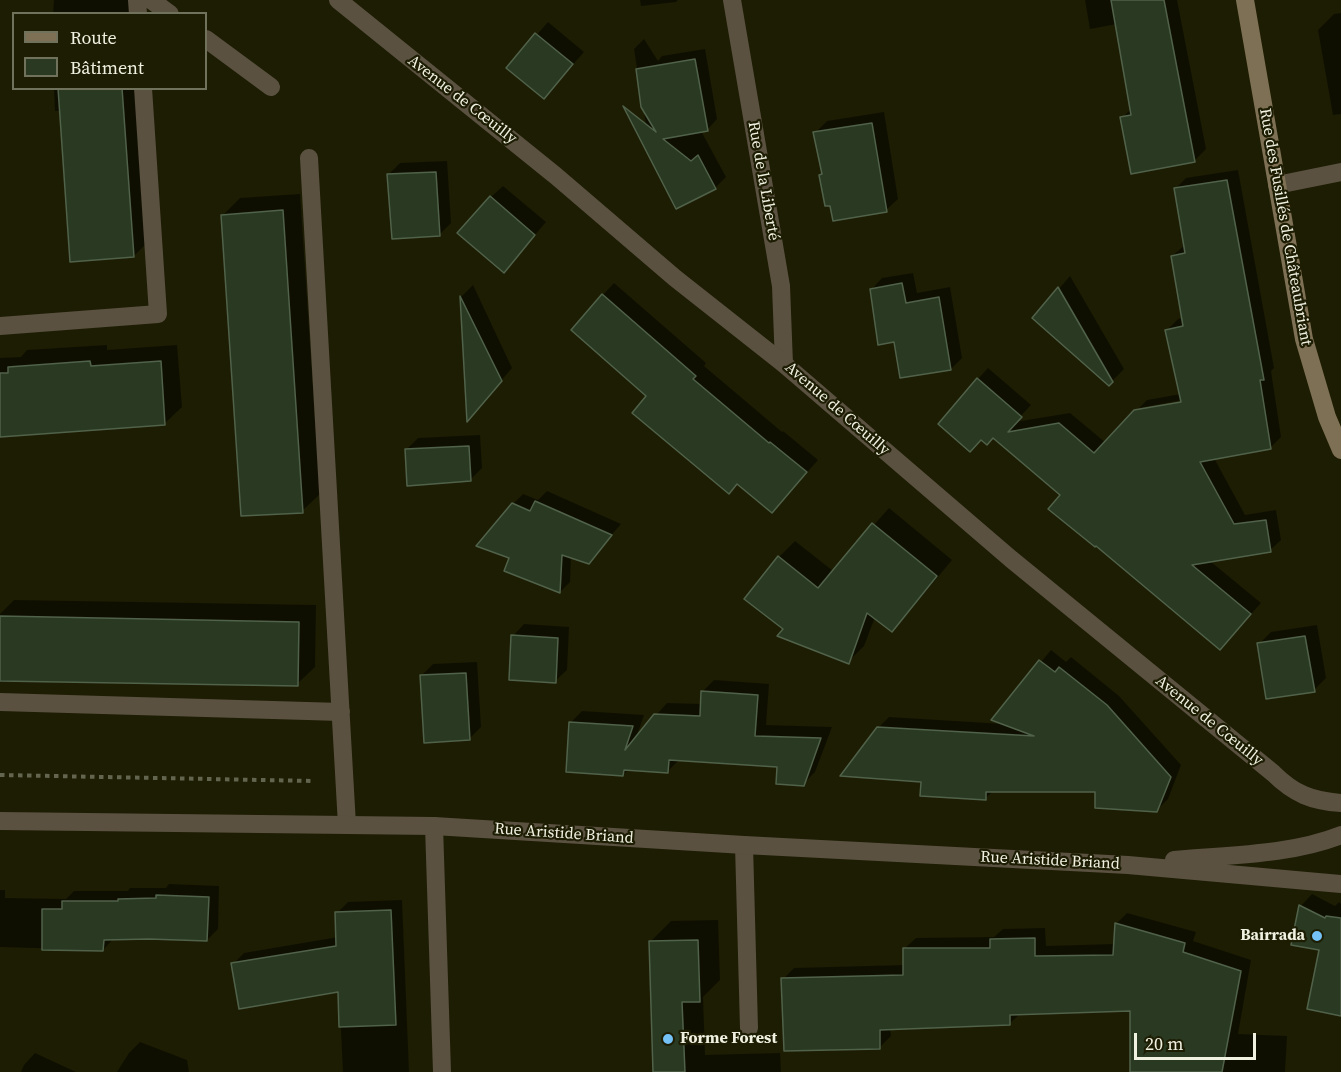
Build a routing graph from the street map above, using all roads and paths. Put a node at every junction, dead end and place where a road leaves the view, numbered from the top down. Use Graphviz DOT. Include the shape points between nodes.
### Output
graph roads {
  1 [pos="151,0"];
  2 [pos="338,0"];
  3 [pos="732,0"];
  4 [pos="1245,0"];
  5 [pos="167,12"];
  6 [pos="207,40"];
  7 [pos="271,87"];
  8 [pos="143,90"];
  9 [pos="309,158"];
  10 [pos="1341,172"];
  11 [pos="1277,185"];
  12 [pos="0,326"];
  13 [pos="784,364"];
  14 [pos="1341,450"];
  15 [pos="0,702"];
  16 [pos="341,712"];
  17 [pos="0,775"];
  18 [pos="345,781"];
  19 [pos="1341,803"];
  20 [pos="0,821"];
  21 [pos="347,825"];
  22 [pos="434,826"];
  23 [pos="1341,835"];
  24 [pos="744,846"];
  25 [pos="1128,865"];
  26 [pos="1341,884"];
  27 [pos="749,1028"];
  28 [pos="442,1072"];
  1 -- 5 [label="street"];
  2 -- 13 [label="street, Avenue de Cœuilly"];
  3 -- 13 [label="street, Rue de la Liberté" via="781,286"];
  4 -- 11 [label="main road, Rue des Fusillés de Châteaubriant"];
  6 -- 7 [label="street"];
  8 -- 12 [label="street" via="158,314"];
  9 -- 16 [label="street"];
  10 -- 11 [label="street"];
  11 -- 14 [label="main road, Rue des Fusillés de Châteaubriant" via="1304,339"];
  13 -- 19 [label="street, Avenue de Cœuilly" via="1011,559 1287,787 1322,802"];
  15 -- 16 [label="street"];
  16 -- 18 [label="street"];
  17 -- 18 [label="path"];
  18 -- 21 [label="street"];
  20 -- 21 [label="street, Rue Aristide Briand"];
  21 -- 22 [label="street, Rue Aristide Briand"];
  22 -- 24 [label="street, Rue Aristide Briand"];
  22 -- 28 [label="street"];
  23 -- 25 [label="street, Rue Aristide Briand" via="1324,842 1268,851"];
  24 -- 25 [label="street, Rue Aristide Briand"];
  24 -- 27 [label="street"];
  25 -- 26 [label="street, Rue Aristide Briand"];
}
